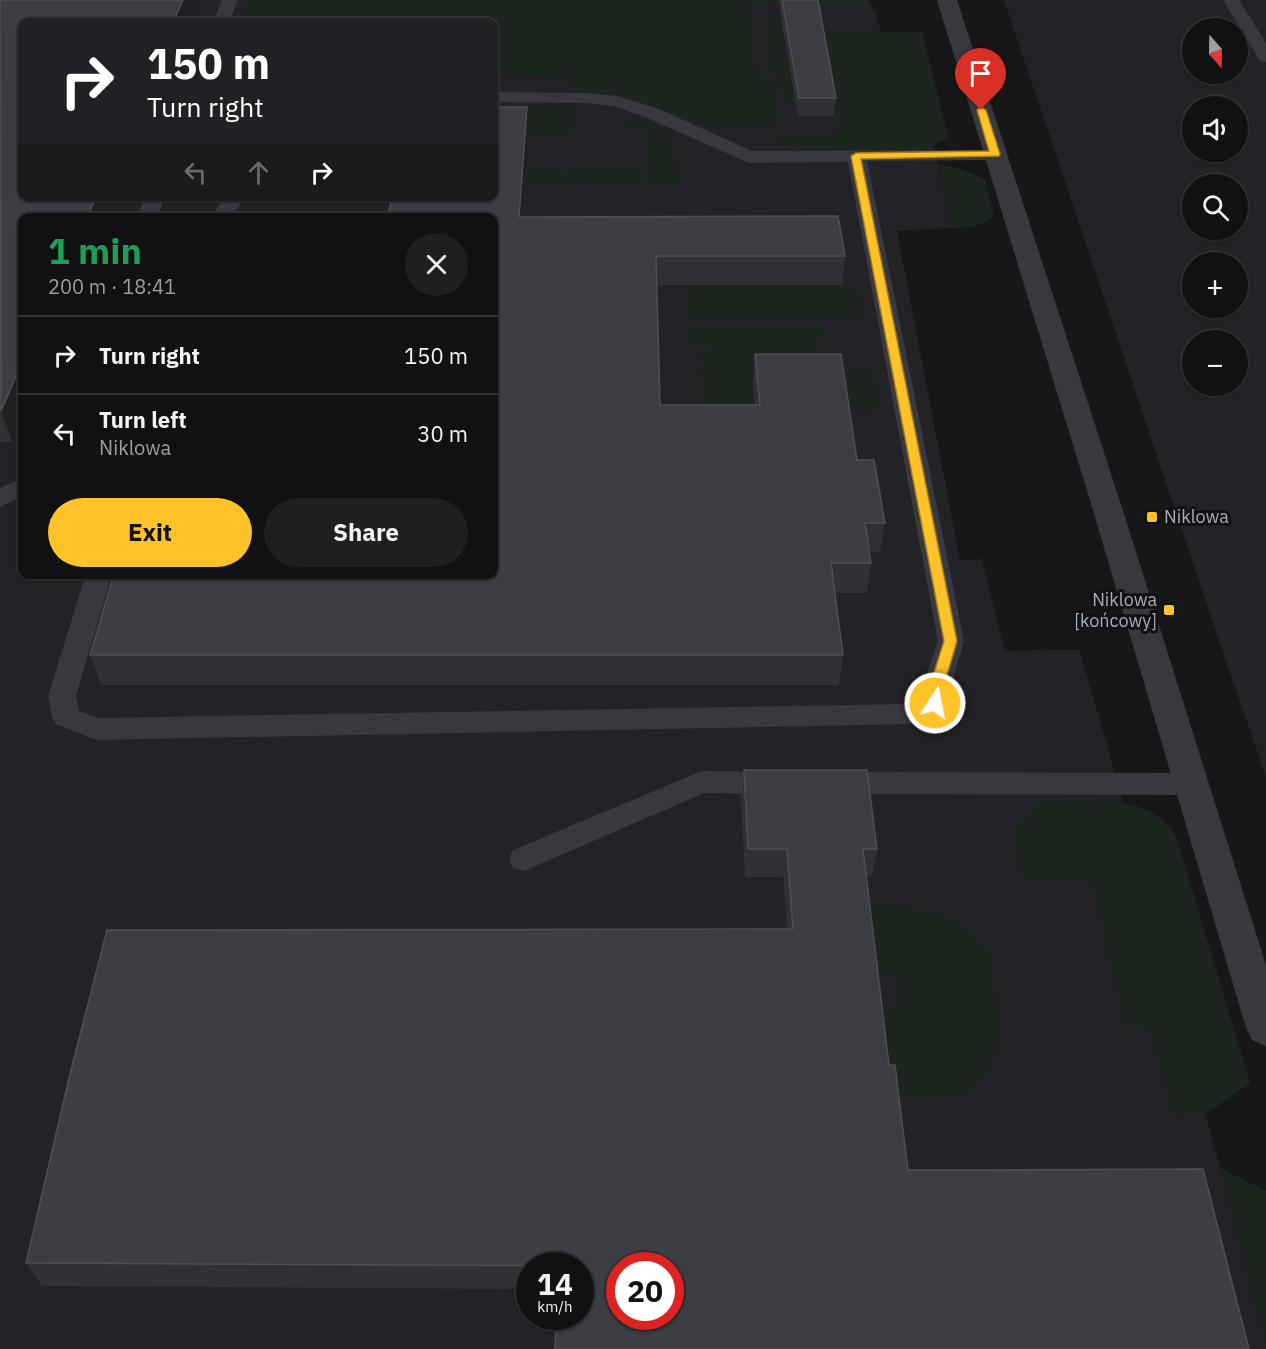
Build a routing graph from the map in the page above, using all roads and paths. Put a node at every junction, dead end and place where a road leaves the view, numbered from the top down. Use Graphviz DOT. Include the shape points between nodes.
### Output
graph roads {
  1 [pos="230,0"];
  2 [pos="947,0"];
  3 [pos="1231,0"];
  4 [pos="223,18"];
  5 [pos="1266,57"];
  6 [pos="498,97"];
  7 [pos="995,154"];
  8 [pos="856,156"];
  9 [pos="233,201"];
  10 [pos="224,213"];
  11 [pos="18,488"];
  12 [pos="0,499"];
  13 [pos="97,579"];
  14 [pos="1191,784"];
  15 [pos="524,859"];
  16 [pos="1266,1028"];
  1 -- 4 [label="lane"];
  2 -- 7 [label="street"];
  3 -- 5 [label="lane"];
  6 -- 8 [label="lane" via="617,101 749,157"];
  7 -- 8 [label="lane"];
  7 -- 14 [label="street"];
  8 -- 13 [label="lane" via="951,641 935,703 911,714 97,729 66,717 62,696"];
  9 -- 10 [label="lane"];
  11 -- 12 [label="lane"];
  14 -- 15 [label="lane" via="702,782"];
  14 -- 16 [label="street"];
}
